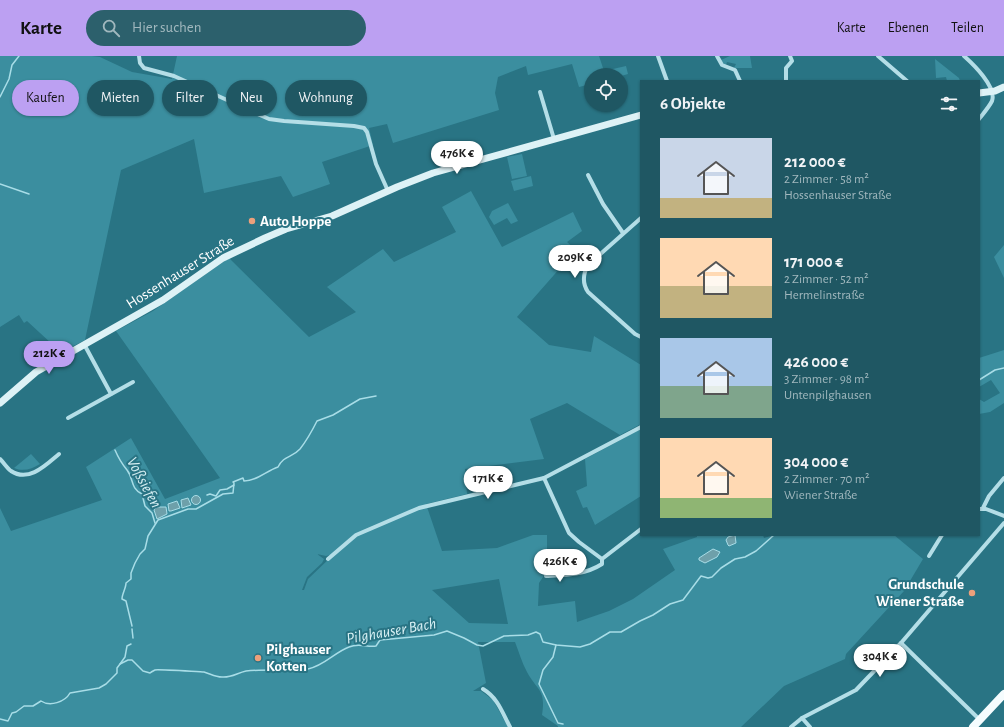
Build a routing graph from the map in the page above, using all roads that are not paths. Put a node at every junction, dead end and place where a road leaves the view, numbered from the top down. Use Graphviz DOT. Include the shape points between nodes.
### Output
graph roads {
  1 [pos="139,56"];
  2 [pos="658,56"];
  3 [pos="717,56"];
  4 [pos="790,56"];
  5 [pos="878,56"];
  6 [pos="964,56"];
  7 [pos="667,80"];
  8 [pos="740,80"];
  9 [pos="786,80"];
  10 [pos="906,80"];
  11 [pos="1004,87"];
  12 [pos="540,92"];
  13 [pos="992,92"];
  14 [pos="980,93"];
  15 [pos="981,113"];
  16 [pos="640,115"];
  17 [pos="554,140"];
  18 [pos="588,175"];
  19 [pos="388,191"];
  20 [pos="640,219"];
  21 [pos="623,234"];
  22 [pos="640,336"];
  23 [pos="84,344"];
  24 [pos="133,382"];
  25 [pos="112,394"];
  26 [pos="0,403"];
  27 [pos="68,418"];
  28 [pos="640,428"];
  29 [pos="59,454"];
  30 [pos="0,459"];
  31 [pos="544,478"];
  32 [pos="1004,478"];
  33 [pos="981,508"];
  34 [pos="1004,516"];
  35 [pos="1004,523"];
  36 [pos="640,530"];
  37 [pos="941,536"];
  38 [pos="929,556"];
  39 [pos="328,559"];
  40 [pos="602,559"];
  41 [pos="546,576"];
  42 [pos="901,643"];
  43 [pos="483,689"];
  44 [pos="1004,694"];
  45 [pos="802,718"];
  46 [pos="980,720"];
  47 [pos="510,727"];
  48 [pos="791,727"];
  49 [pos="810,727"];
  50 [pos="974,727"];
  1 -- 19 [label="street" via="144,68 174,76 269,119 364,128"];
  2 -- 7 [label="street"];
  3 -- 8 [label="street" via="722,65 735,70"];
  4 -- 9 [label="street" via="792,61 786,68"];
  5 -- 10 [label="street"];
  6 -- 13 [label="street" via="976,67"];
  11 -- 13 [label="street"];
  12 -- 17 [label="street"];
  13 -- 14 [label="street"];
  13 -- 15 [label="street" via="992,101"];
  16 -- 17 [label="street, Hossenhauser Straße"];
  17 -- 19 [label="street, Hossenhauser Straße" via="448,168"];
  18 -- 21 [label="street" via="605,208"];
  19 -- 23 [label="street, Hossenhauser Straße" via="332,216 281,231 236,251 216,262 163,300"];
  20 -- 21 [label="street"];
  21 -- 22 [label="street" via="588,266 584,282 591,295"];
  23 -- 25 [label="street"];
  23 -- 26 [label="street, Hossenhauser Straße" via="36,372"];
  24 -- 25 [label="street"];
  25 -- 27 [label="street"];
  28 -- 31 [label="street"];
  29 -- 30 [label="street" via="42,469 24,474 12,472"];
  31 -- 39 [label="street" via="419,508 356,535"];
  31 -- 40 [label="street" via="569,533"];
  32 -- 33 [label="street"];
  33 -- 34 [label="street"];
  35 -- 42 [label="street"];
  36 -- 40 [label="street"];
  37 -- 38 [label="street"];
  40 -- 41 [label="street" via="602,564 592,570"];
  42 -- 45 [label="street" via="856,690"];
  42 -- 46 [label="street"];
  43 -- 47 [label="street" via="496,699"];
  44 -- 46 [label="main road"];
  45 -- 48 [label="street"];
  45 -- 49 [label="street"];
  46 -- 50 [label="main road"];
}
